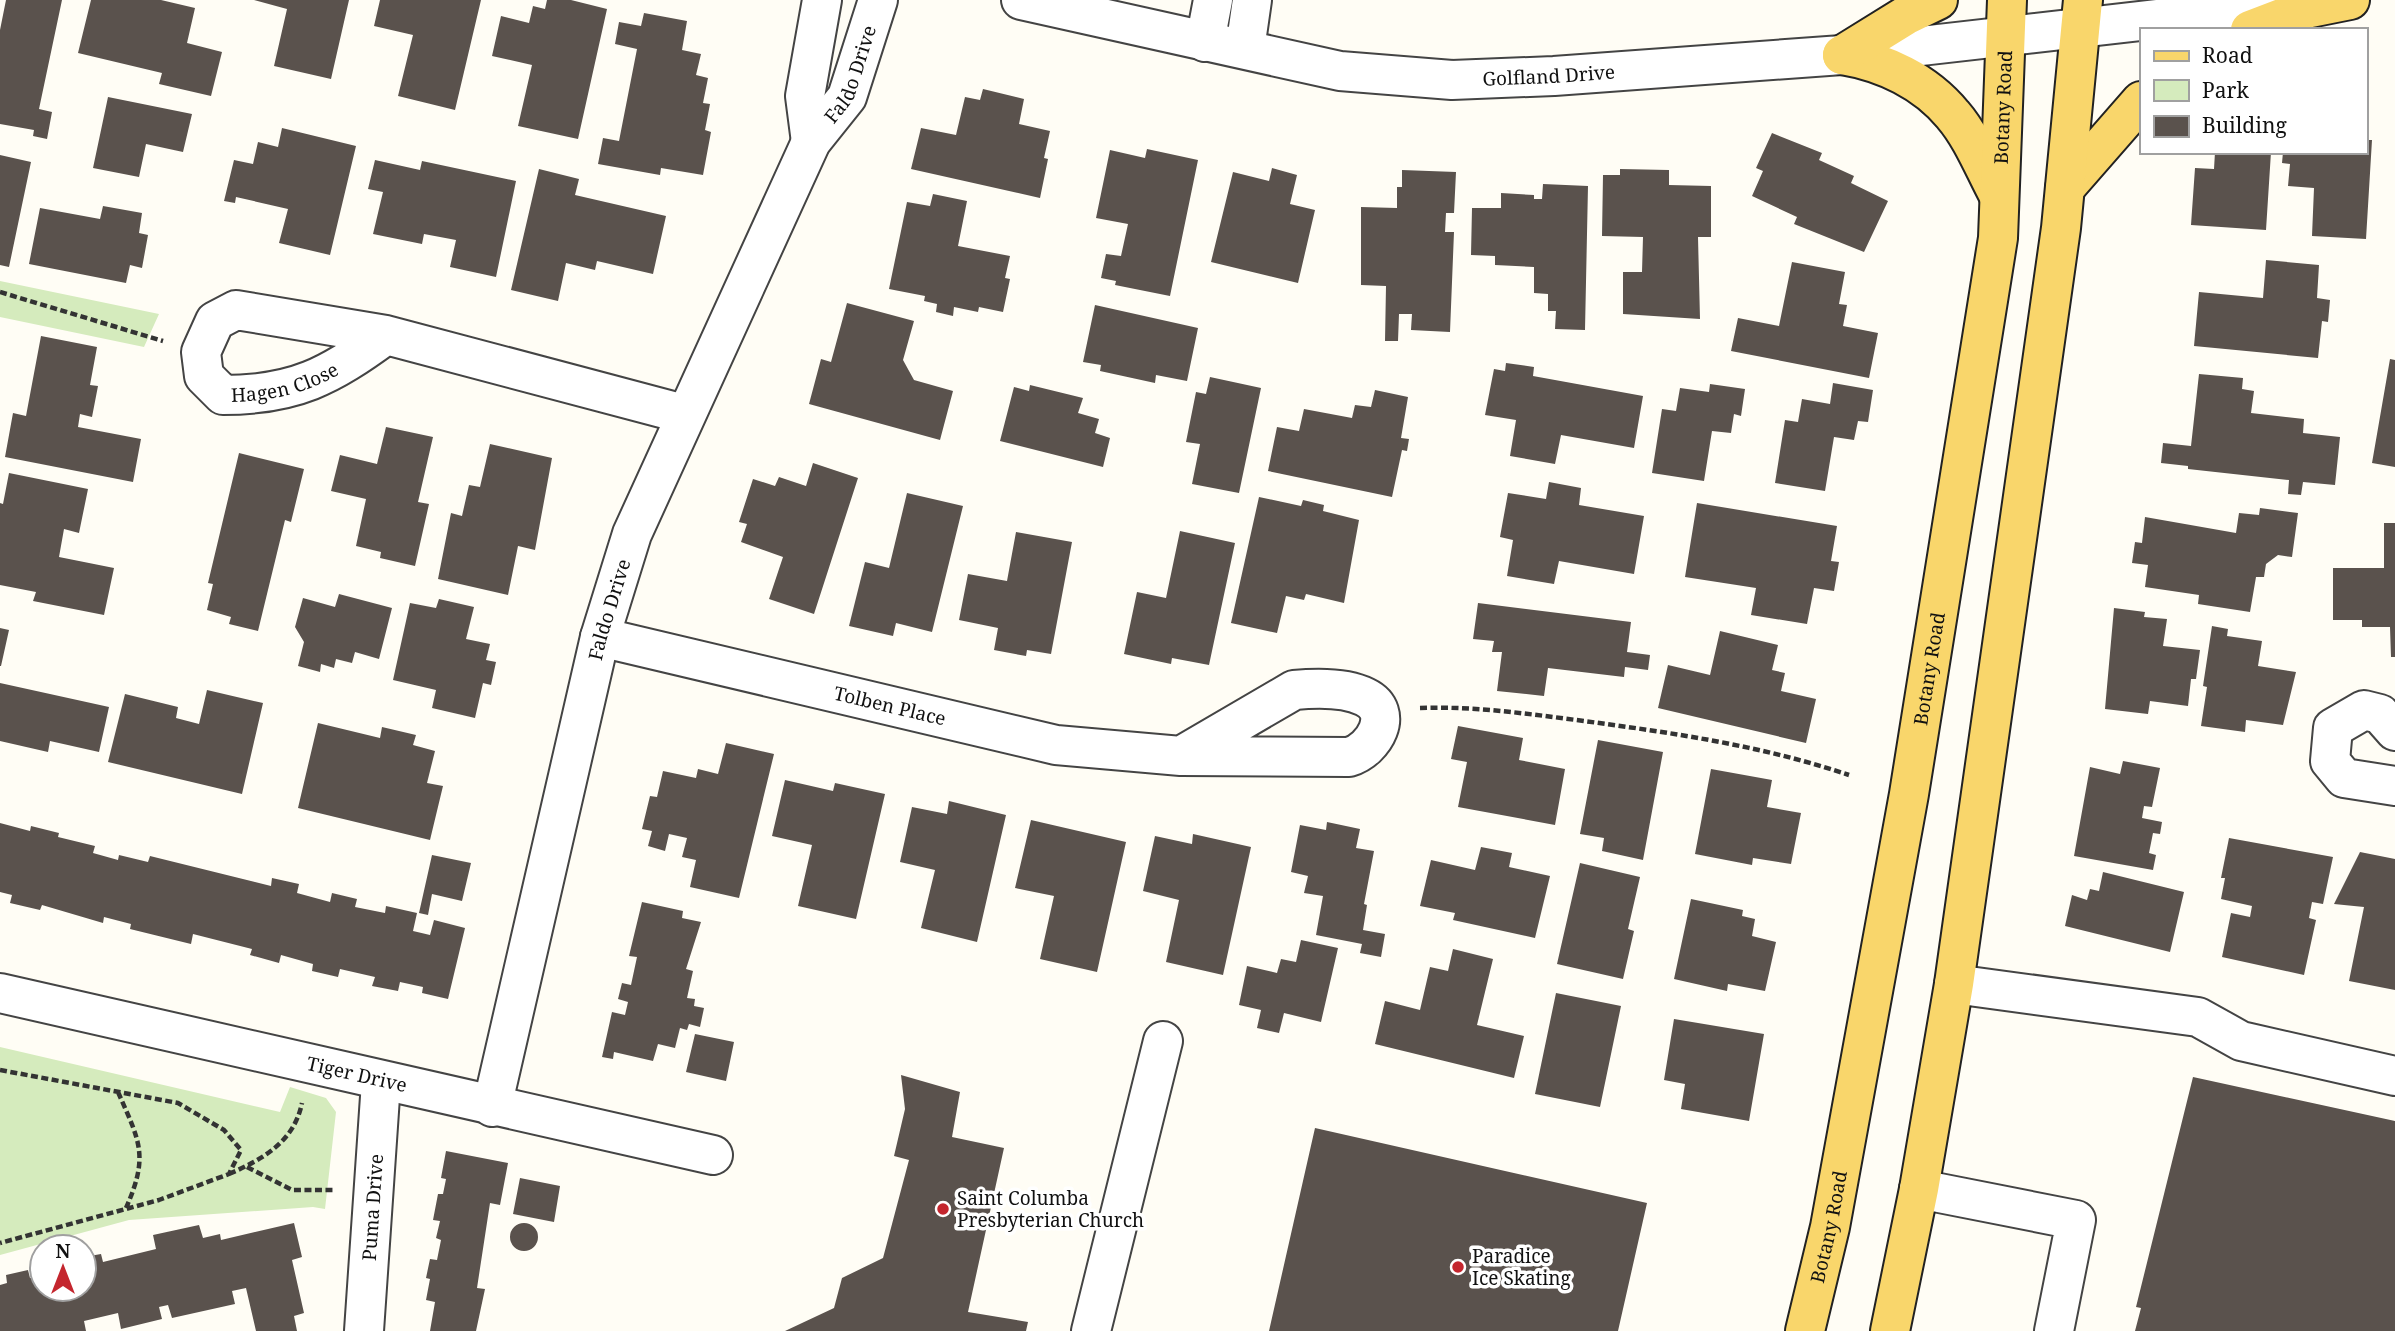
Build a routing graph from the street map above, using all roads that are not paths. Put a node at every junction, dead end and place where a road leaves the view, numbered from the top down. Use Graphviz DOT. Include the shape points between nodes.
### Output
graph roads {
  1 [pos="822,0"];
  2 [pos="878,0"];
  3 [pos="1021,0"];
  4 [pos="1213,0"];
  5 [pos="1252,0"];
  6 [pos="1938,0"];
  7 [pos="2007,0"];
  8 [pos="2322,0"];
  9 [pos="2350,0"];
  10 [pos="2082,14"];
  11 [pos="2255,28"];
  12 [pos="2006,37"];
  13 [pos="1205,42"];
  14 [pos="1245,49"];
  15 [pos="1842,55"];
  16 [pos="2140,102"];
  17 [pos="811,142"];
  18 [pos="2064,188"];
  19 [pos="1999,196"];
  20 [pos="386,335"];
  21 [pos="684,414"];
  22 [pos="600,637"];
  23 [pos="2395,732"];
  24 [pos="1181,756"];
  25 [pos="2395,786"];
  26 [pos="1954,984"];
  27 [pos="0,993"];
  28 [pos="1163,1041"];
  29 [pos="2395,1076"];
  30 [pos="381,1082"];
  31 [pos="492,1107"];
  32 [pos="713,1155"];
  33 [pos="1919,1189"];
  34 [pos="1830,1227"];
  35 [pos="364,1331"];
  36 [pos="1091,1331"];
  37 [pos="1792,1331"];
  38 [pos="1805,1331"];
  39 [pos="1890,1331"];
  40 [pos="1912,1331"];
  41 [pos="2054,1331"];
  1 -- 17 [label="street, Faldo Drive" via="805,96"];
  2 -- 17 [label="street, Faldo Drive" via="847,97"];
  3 -- 13 [label="street, Golfland Drive"];
  4 -- 13 [label="street"];
  5 -- 14 [label="street"];
  6 -- 15 [label="main road"];
  7 -- 12 [label="main road, Botany Road"];
  8 -- 10 [label="street, Golfland Drive"];
  9 -- 11 [label="main road" via="2305,9"];
  10 -- 12 [label="street, Golfland Drive"];
  10 -- 18 [label="main road"];
  12 -- 15 [label="street, Golfland Drive"];
  12 -- 19 [label="main road, Botany Road"];
  13 -- 14 [label="street, Golfland Drive"];
  14 -- 15 [label="street, Golfland Drive" via="1340,71 1452,79"];
  15 -- 19 [label="main road" via="1871,60 1909,76 1953,114"];
  16 -- 18 [label="main road"];
  17 -- 21 [label="street, Faldo Drive"];
  18 -- 26 [label="main road"];
  19 -- 34 [label="main road, Botany Road" via="1998,238 1909,794"];
  20 -- 20 [label="street, Hagen Close" via="340,369 308,383 223,395 204,376 201,352 215,321 236,310"];
  20 -- 21 [label="street, Hagen Close"];
  21 -- 22 [label="street, Faldo Drive" via="632,534"];
  22 -- 24 [label="street, Tolben Place" via="1056,745"];
  22 -- 31 [label="street, Faldo Drive"];
  23 -- 25 [label="street" via="2380,714 2364,710 2333,728 2330,761 2344,778"];
  24 -- 24 [label="street, Tolben Place" via="1294,690 1316,688 1364,696 1379,716 1377,737 1361,754 1349,757"];
  26 -- 29 [label="street" via="2198,1017 2241,1041"];
  26 -- 33 [label="main road"];
  27 -- 30 [label="street, Tiger Drive"];
  28 -- 36 [label="street"];
  30 -- 31 [label="street, Tiger Drive"];
  30 -- 35 [label="street, Puma Drive"];
  31 -- 32 [label="street, Tiger Drive"];
  33 -- 39 [label="main road"];
  33 -- 40 [label="main road"];
  33 -- 41 [label="street" via="2076,1220"];
  34 -- 37 [label="main road"];
  34 -- 38 [label="main road, Botany Road"];
}
